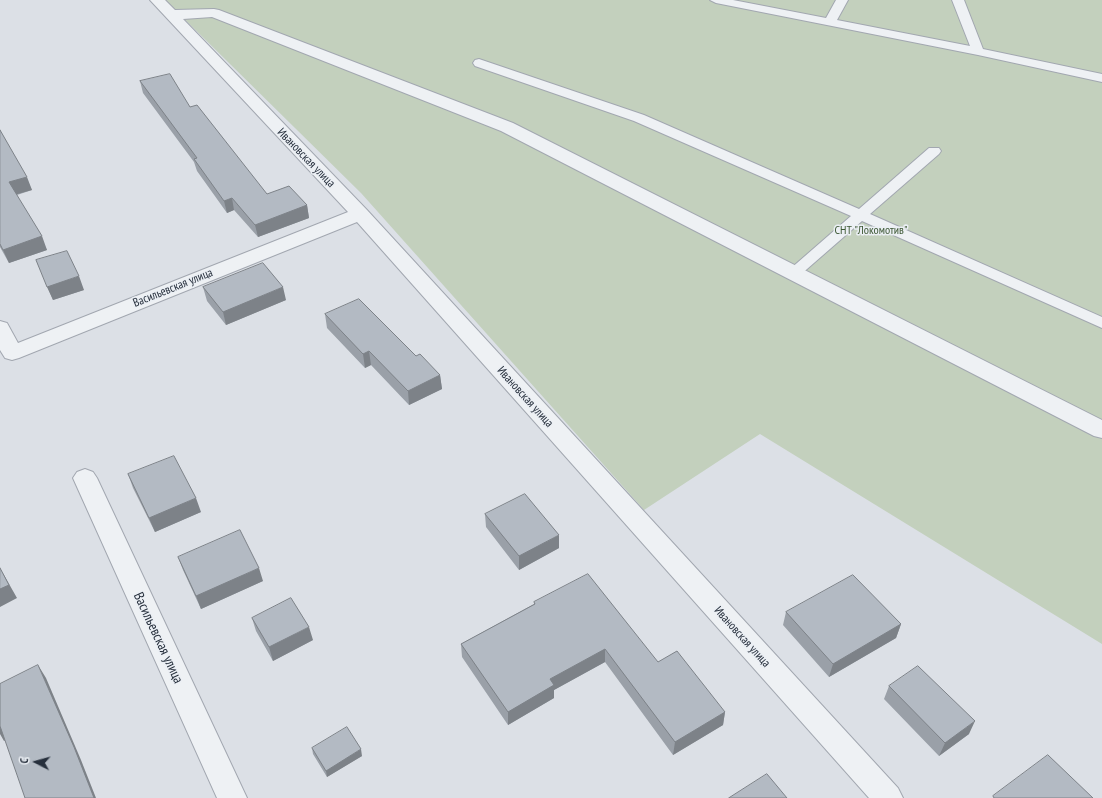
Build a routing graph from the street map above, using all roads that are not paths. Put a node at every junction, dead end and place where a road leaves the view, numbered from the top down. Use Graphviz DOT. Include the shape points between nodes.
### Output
graph roads {
  1 [pos="716,0"];
  2 [pos="842,0"];
  3 [pos="958,0"];
  4 [pos="746,3"];
  5 [pos="164,8"];
  6 [pos="830,22"];
  7 [pos="978,51"];
  8 [pos="479,63"];
  9 [pos="1102,78"];
  10 [pos="934,151"];
  11 [pos="360,214"];
  12 [pos="860,215"];
  13 [pos="794,273"];
  14 [pos="1102,323"];
  15 [pos="0,328"];
  16 [pos="1102,430"];
  17 [pos="85,478"];
  18 [pos="232,798"];
  19 [pos="888,798"];
  1 -- 4 [label="lane"];
  2 -- 6 [label="lane"];
  3 -- 7 [label="lane"];
  4 -- 6 [label="lane"];
  5 -- 11 [label="street, Ивановская улица"];
  5 -- 13 [label="street" via="214,13 507,127"];
  6 -- 7 [label="lane"];
  7 -- 9 [label="lane"];
  8 -- 12 [label="lane" via="639,118"];
  10 -- 12 [label="lane"];
  11 -- 15 [label="street, Васильевская улица" via="12,353"];
  11 -- 19 [label="street, Ивановская улица"];
  12 -- 13 [label="lane"];
  12 -- 14 [label="lane"];
  13 -- 16 [label="street"];
  17 -- 18 [label="street, Васильевская улица"];
}
